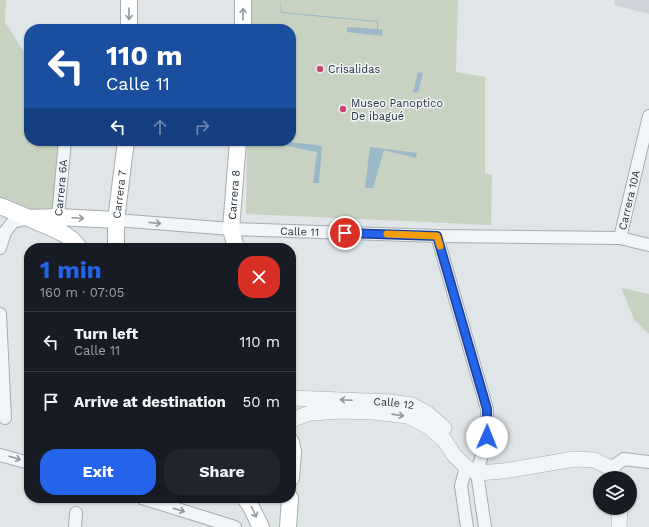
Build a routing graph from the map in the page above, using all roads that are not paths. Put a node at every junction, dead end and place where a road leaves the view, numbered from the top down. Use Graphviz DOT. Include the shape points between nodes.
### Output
graph roads {
  1 [pos="129,0"];
  2 [pos="243,0"];
  3 [pos="129,24"];
  4 [pos="243,24"];
  5 [pos="649,116"];
  6 [pos="65,146"];
  7 [pos="125,146"];
  8 [pos="238,146"];
  9 [pos="0,206"];
  10 [pos="58,217"];
  11 [pos="29,218"];
  12 [pos="116,220"];
  13 [pos="231,229"];
  14 [pos="64,234"];
  15 [pos="437,236"];
  16 [pos="620,238"];
  17 [pos="76,243"];
  18 [pos="116,243"];
  19 [pos="235,243"];
  20 [pos="649,245"];
  21 [pos="0,248"];
  22 [pos="0,314"];
  23 [pos="296,398"];
  24 [pos="4,418"];
  25 [pos="296,418"];
  26 [pos="0,455"];
  27 [pos="24,462"];
  28 [pos="649,462"];
  29 [pos="472,470"];
  30 [pos="610,471"];
  31 [pos="615,471"];
  32 [pos="158,503"];
  33 [pos="249,503"];
  34 [pos="290,503"];
  35 [pos="76,513"];
  36 [pos="620,515"];
  37 [pos="75,527"];
  38 [pos="234,527"];
  39 [pos="261,527"];
  40 [pos="288,527"];
  41 [pos="467,527"];
  42 [pos="485,527"];
  43 [pos="619,527"];
  1 -- 3 [label="main road, one-way"];
  4 -- 2 [label="main road, one-way"];
  5 -- 16 [label="street, Carrera 10A"];
  6 -- 10 [label="street, Carrera 6A"];
  7 -- 12 [label="main road, Carrera 7"];
  8 -- 13 [label="main road, Carrera 8"];
  9 -- 11 [label="main road, Calle 11"];
  10 -- 11 [label="main road, Calle 11"];
  10 -- 12 [label="main road, Calle 11, one-way"];
  10 -- 14 [label="street, Carrera 6A"];
  11 -- 14 [label="main road, Carrera 6A"];
  11 -- 21 [label="street" via="13,222 5,232"];
  12 -- 13 [label="street, Calle 11, one-way"];
  12 -- 18 [label="main road, Carrera 7"];
  13 -- 15 [label="street, Calle 11"];
  13 -- 19 [label="main road, Carrera 8"];
  14 -- 17 [label="main road, Carrera 6A"];
  15 -- 16 [label="street, Calle 11"];
  15 -- 29 [label="street" via="487,409 487,437"];
  16 -- 20 [label="street, Calle 11"];
  22 -- 24 [label="street"];
  29 -- 23 [label="street, Calle 12, one-way" via="453,436 427,413 412,405"];
  25 -- 29 [label="street, Calle 12, one-way" via="310,412 342,411 408,416 429,427 445,441 454,455"];
  26 -- 27 [label="street, one-way"];
  28 -- 31 [label="street" via="624,459"];
  29 -- 30 [label="street" via="504,471 574,459 594,460"];
  29 -- 41 [label="street" via="461,486"];
  29 -- 42 [label="street"];
  32 -- 38 [label="street, one-way"];
  33 -- 39 [label="main road, one-way"];
  34 -- 40 [label="main road"];
  35 -- 37 [label="street"];
  36 -- 43 [label="street"];
}
